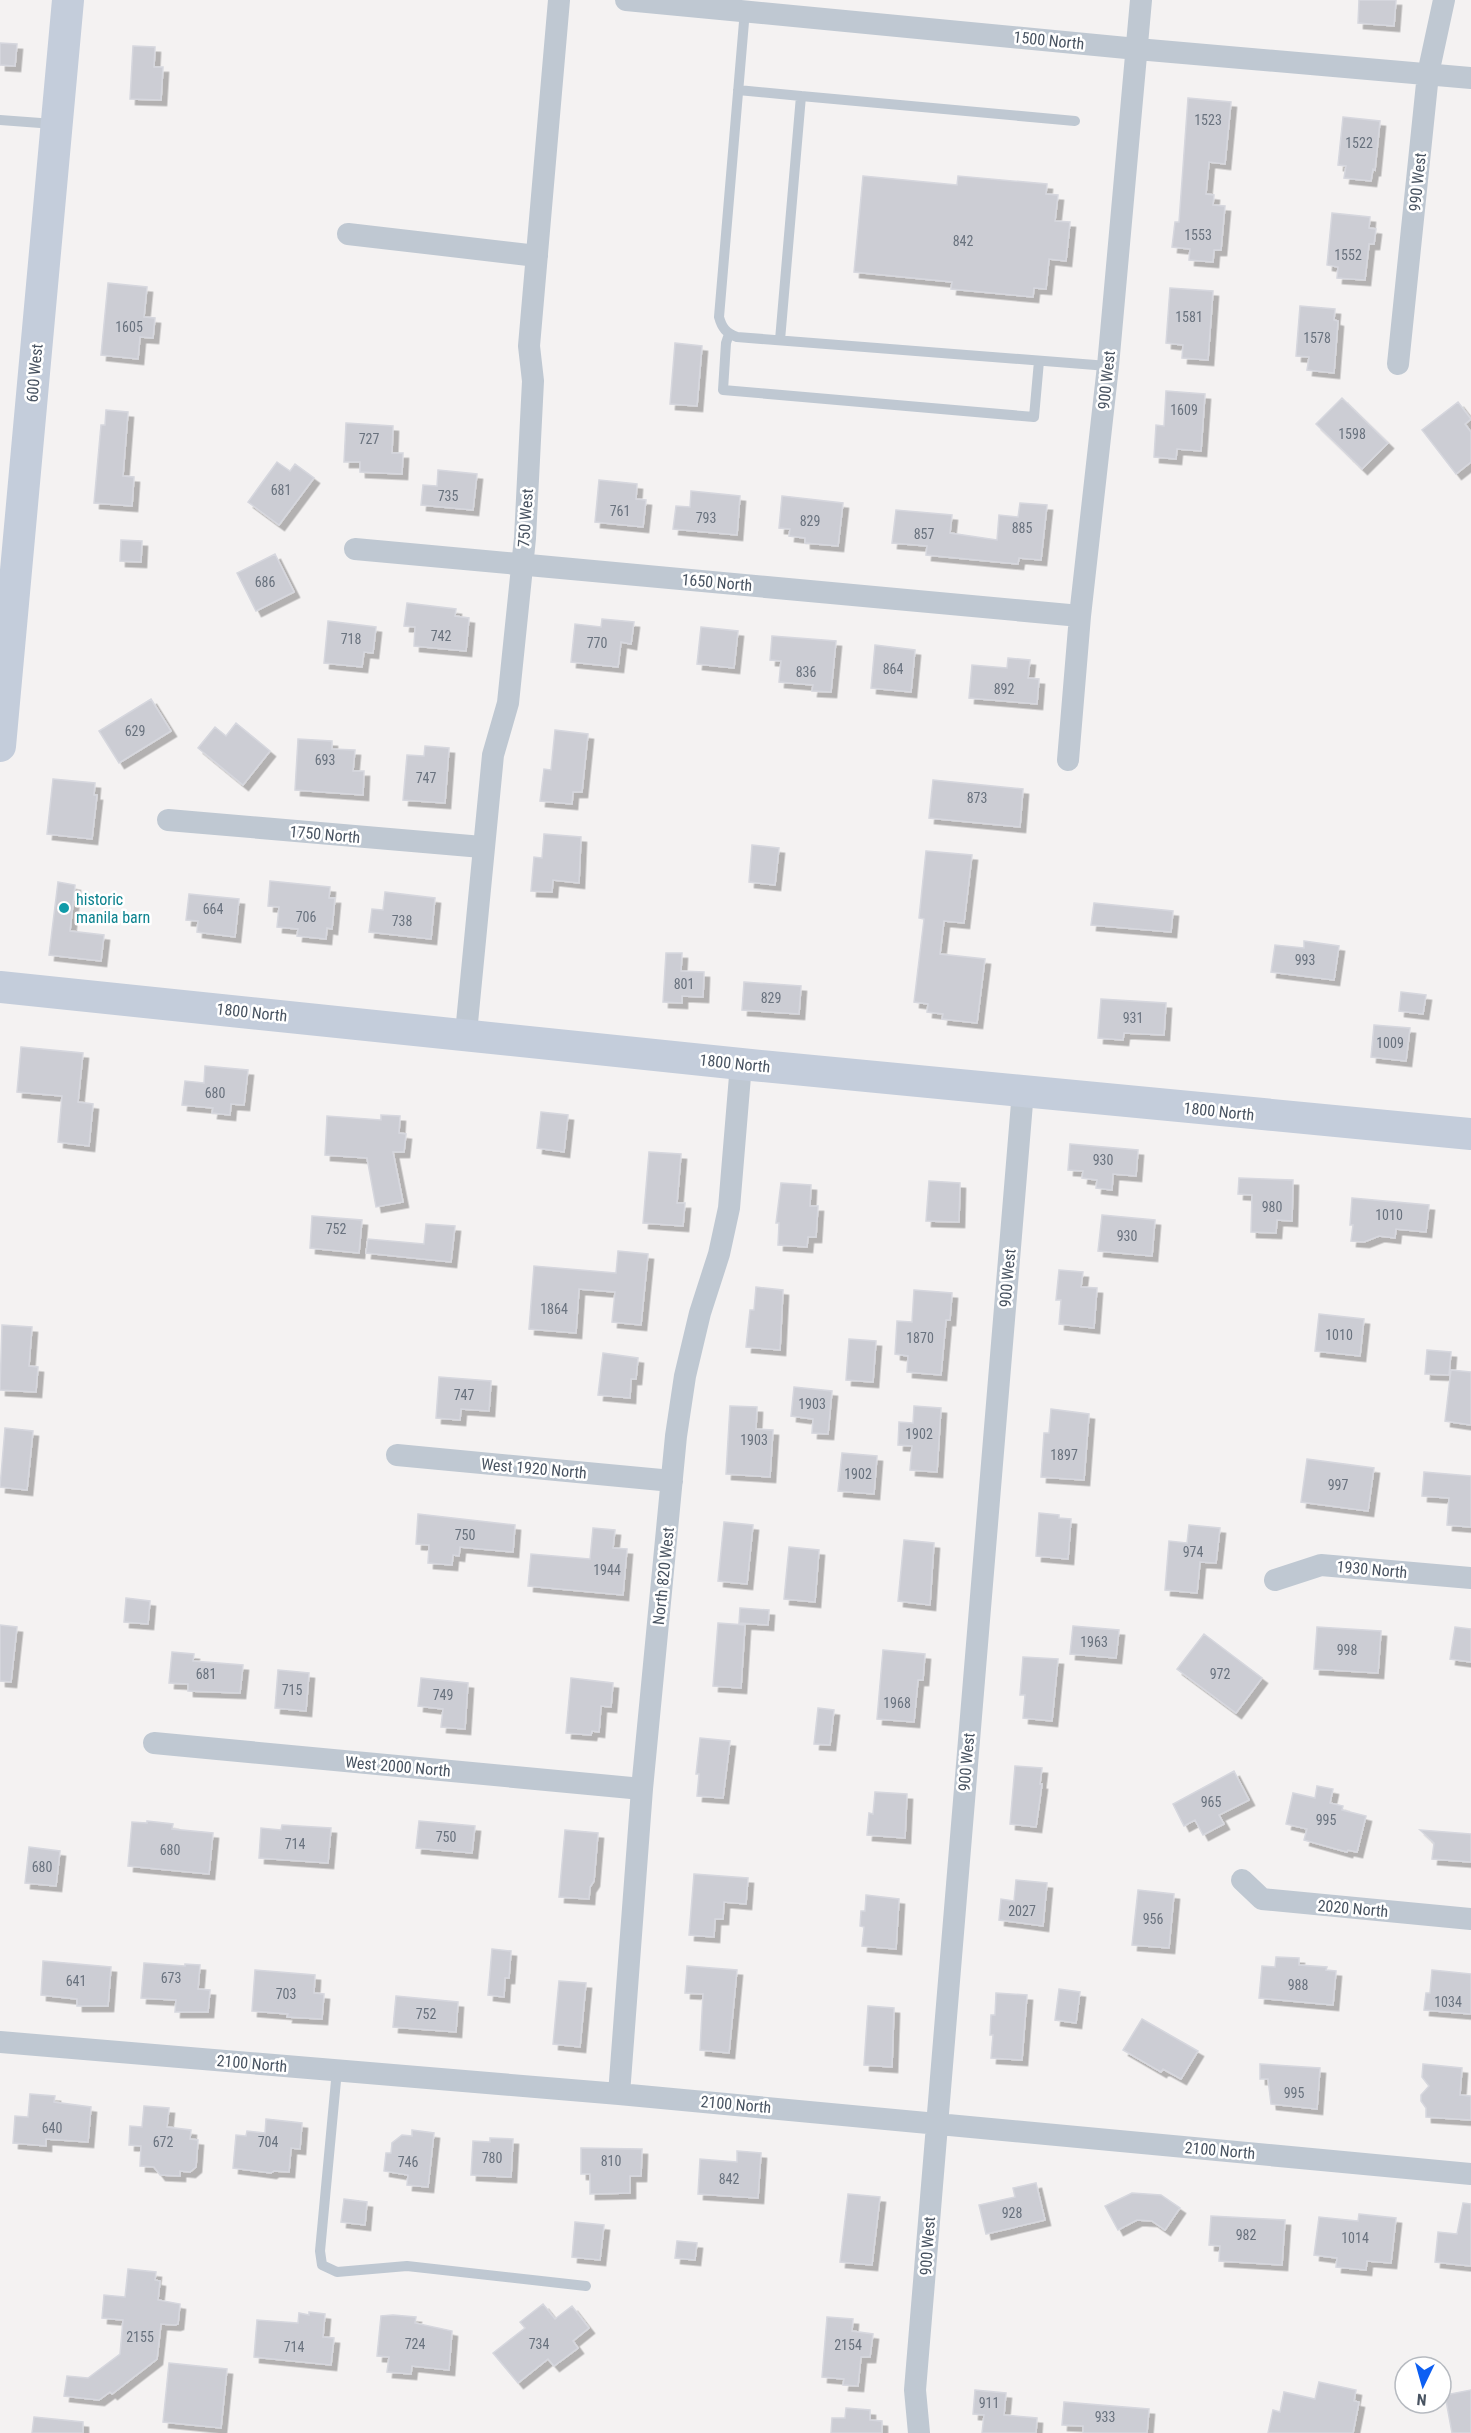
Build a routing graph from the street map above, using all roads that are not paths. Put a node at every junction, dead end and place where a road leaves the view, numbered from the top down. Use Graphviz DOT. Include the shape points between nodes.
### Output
graph roads {
  1 [pos="68,0"];
  2 [pos="559,0"];
  3 [pos="626,0"];
  4 [pos="1141,0"];
  5 [pos="1444,0"];
  6 [pos="745,10"];
  7 [pos="1137,49"];
  8 [pos="1428,74"];
  9 [pos="1471,78"];
  10 [pos="738,90"];
  11 [pos="801,96"];
  12 [pos="0,120"];
  13 [pos="1075,121"];
  14 [pos="57,124"];
  15 [pos="348,234"];
  16 [pos="537,256"];
  17 [pos="729,334"];
  18 [pos="780,340"];
  19 [pos="1039,361"];
  20 [pos="1398,364"];
  21 [pos="1108,366"];
  22 [pos="354,549"];
  23 [pos="522,564"];
  24 [pos="1080,616"];
  25 [pos="5,639"];
  26 [pos="0,746"];
  27 [pos="1068,760"];
  28 [pos="168,820"];
  29 [pos="482,847"];
  30 [pos="0,987"];
  31 [pos="466,1033"];
  32 [pos="741,1064"];
  33 [pos="1023,1091"];
  34 [pos="1471,1134"];
  35 [pos="397,1455"];
  36 [pos="672,1481"];
  37 [pos="1471,1578"];
  38 [pos="1275,1580"];
  39 [pos="154,1743"];
  40 [pos="642,1789"];
  41 [pos="1242,1880"];
  42 [pos="1471,1919"];
  43 [pos="0,2042"];
  44 [pos="337,2070"];
  45 [pos="619,2094"];
  46 [pos="936,2123"];
  47 [pos="1471,2174"];
  48 [pos="586,2286"];
  49 [pos="920,2433"];
  1 -- 14 [label="street, 600 West"];
  2 -- 16 [label="street, 750 West"];
  3 -- 6 [label="street, 1500 North"];
  4 -- 7 [label="street, 900 West"];
  5 -- 8 [label="street, 990 West"];
  6 -- 7 [label="street, 1500 North"];
  6 -- 10 [label="lane"];
  7 -- 8 [label="street, 1500 North"];
  7 -- 21 [label="street, 900 West"];
  8 -- 9 [label="street, 1500 North"];
  8 -- 20 [label="street, 990 West"];
  10 -- 11 [label="lane"];
  10 -- 17 [label="lane" via="719,317 721,327"];
  11 -- 13 [label="lane"];
  11 -- 18 [label="lane"];
  12 -- 14 [label="lane"];
  14 -- 25 [label="street, 600 West"];
  15 -- 16 [label="street"];
  16 -- 23 [label="street, 750 West" via="529,346 533,381"];
  17 -- 18 [label="lane"];
  17 -- 19 [label="lane" via="723,390 1034,417"];
  18 -- 19 [label="lane"];
  19 -- 21 [label="lane"];
  21 -- 24 [label="street, 900 West"];
  22 -- 23 [label="street, 1650 North"];
  23 -- 24 [label="street, 1650 North"];
  23 -- 29 [label="street, 750 West" via="508,703 493,755"];
  24 -- 27 [label="street, 900 West"];
  25 -- 26 [label="street, 600 West"];
  28 -- 29 [label="street, 1750 North"];
  29 -- 31 [label="street, 750 West"];
  30 -- 31 [label="street, 1800 North"];
  31 -- 32 [label="street, 1800 North"];
  32 -- 33 [label="street, 1800 North"];
  32 -- 36 [label="street, North 820 West" via="729,1208 685,1376"];
  33 -- 34 [label="street, 1800 North"];
  33 -- 46 [label="street, 900 West"];
  35 -- 36 [label="street, West 1920 North"];
  36 -- 40 [label="street, North 820 West"];
  37 -- 38 [label="street, 1930 North" via="1321,1565"];
  39 -- 40 [label="street, West 2000 North"];
  40 -- 45 [label="street, North 820 West"];
  41 -- 42 [label="street, 2020 North" via="1262,1899"];
  43 -- 44 [label="street, 2100 North"];
  44 -- 45 [label="street, 2100 North"];
  44 -- 48 [label="lane" via="320,2251 322,2265 337,2272 407,2266"];
  45 -- 46 [label="street, 2100 North"];
  46 -- 47 [label="street, 2100 North"];
  46 -- 49 [label="street, 900 West" via="915,2390"];
}
